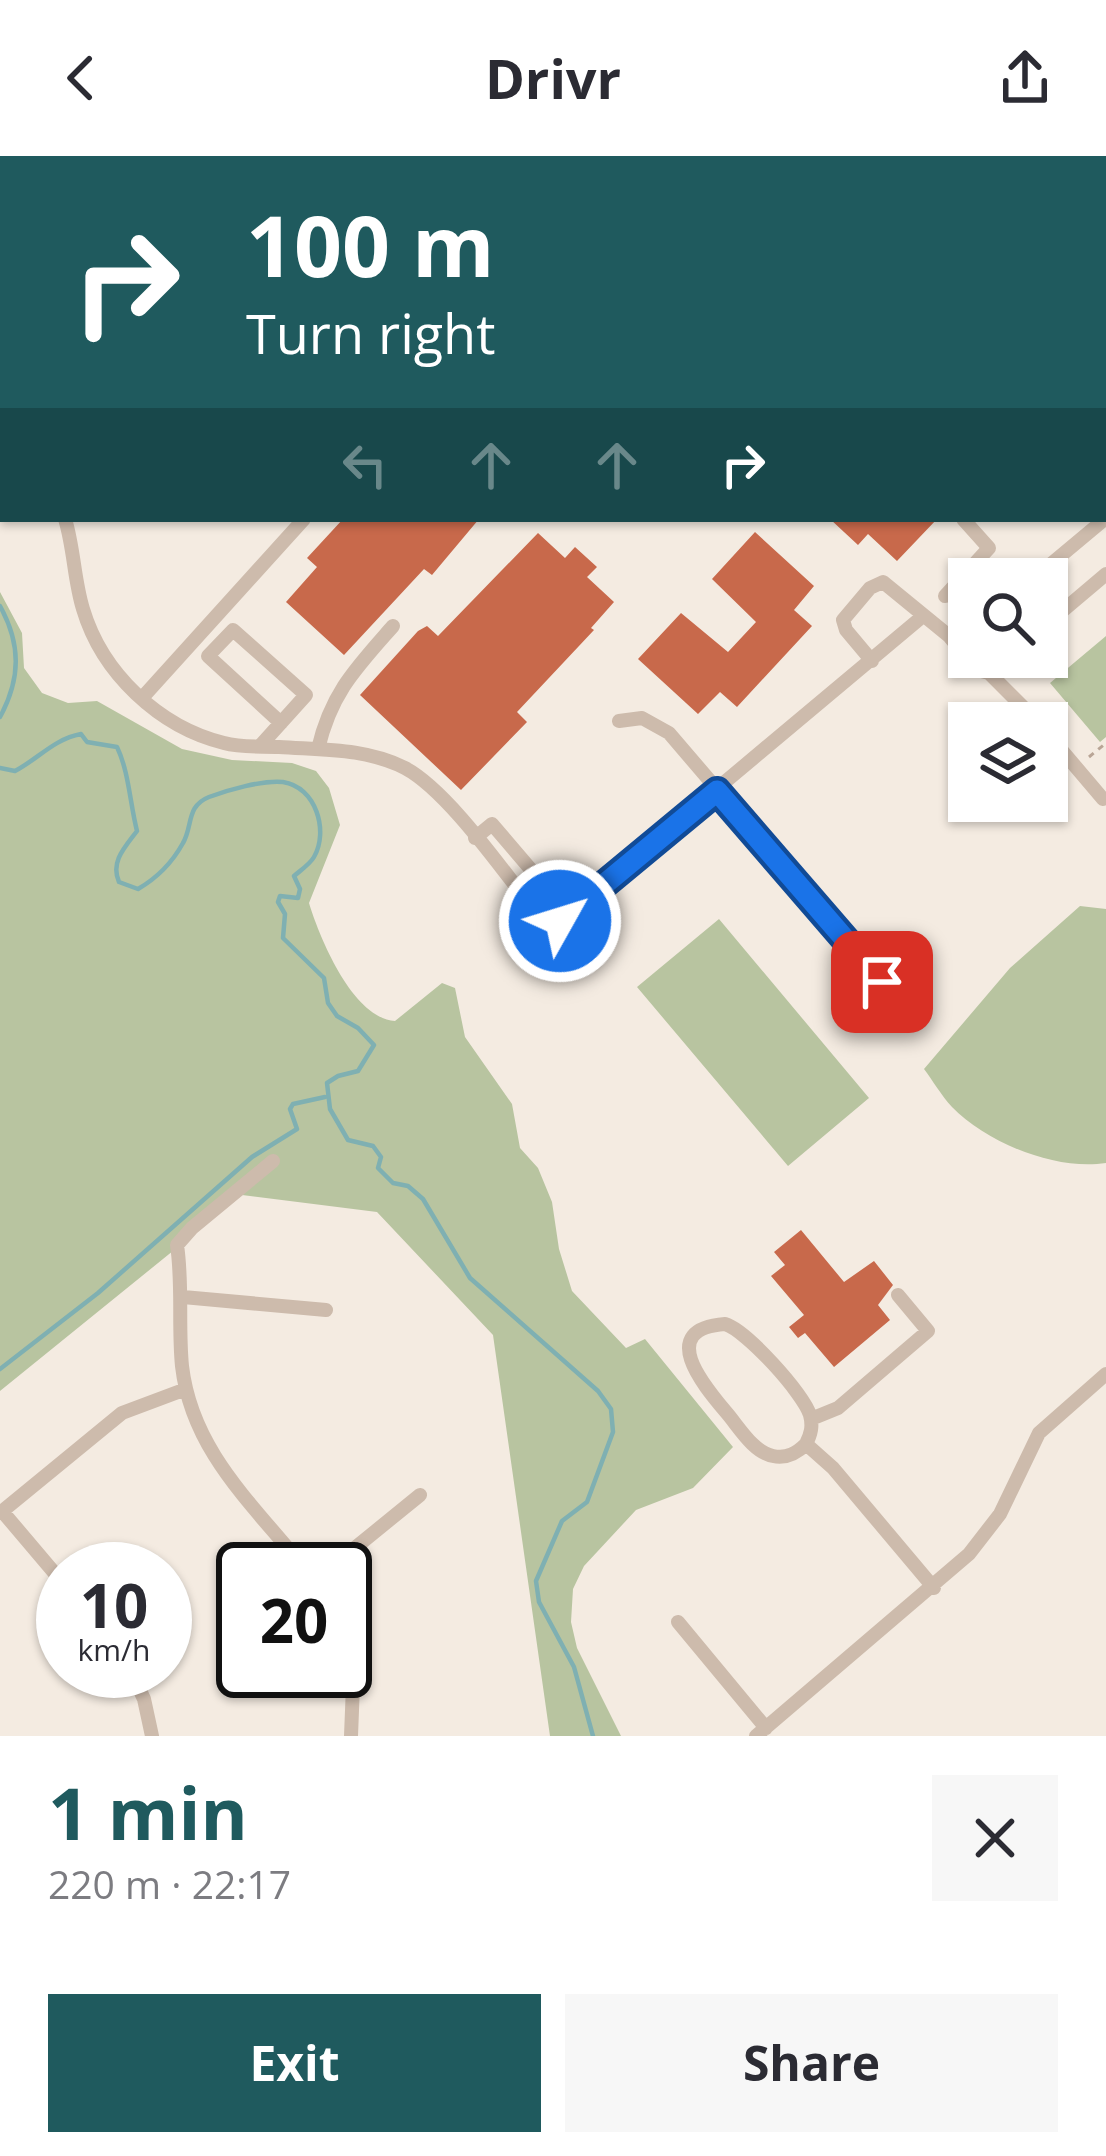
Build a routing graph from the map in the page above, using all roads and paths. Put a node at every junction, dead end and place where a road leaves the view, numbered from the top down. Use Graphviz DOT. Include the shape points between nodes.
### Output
graph roads {
  1 [pos="66,522"];
  2 [pos="301,522"];
  3 [pos="965,522"];
  4 [pos="1101,522"];
  5 [pos="1059,558"];
  6 [pos="1106,574"];
  7 [pos="945,596"];
  8 [pos="1068,606"];
  9 [pos="923,616"];
  10 [pos="393,626"];
  11 [pos="948,630"];
  12 [pos="872,661"];
  13 [pos="994,678"];
  14 [pos="142,698"];
  15 [pos="1018,702"];
  16 [pos="619,721"];
  17 [pos="281,723"];
  18 [pos="1106,743"];
  19 [pos="260,746"];
  20 [pos="319,748"];
  21 [pos="1068,758"];
  22 [pos="1084,762"];
  23 [pos="717,791"];
  24 [pos="1103,799"];
  25 [pos="476,838"];
  26 [pos="551,885"];
  27 [pos="882,982"];
  28 [pos="273,1161"];
  29 [pos="898,1295"];
  30 [pos="183,1297"];
  31 [pos="326,1310"];
  32 [pos="1106,1374"];
  33 [pos="186,1390"];
  34 [pos="812,1420"];
  35 [pos="806,1444"];
  36 [pos="420,1495"];
  37 [pos="1,1512"];
  38 [pos="282,1542"];
  39 [pos="362,1542"];
  40 [pos="36,1552"];
  41 [pos="934,1588"];
  42 [pos="678,1622"];
  43 [pos="144,1698"];
  44 [pos="352,1698"];
  45 [pos="761,1732"];
  46 [pos="152,1736"];
  47 [pos="351,1736"];
  1 -- 14 [label="street" via="84,614 115,671"];
  2 -- 14 [label="street"];
  3 -- 7 [label="street" via="989,548"];
  4 -- 5 [label="street"];
  6 -- 8 [label="street"];
  9 -- 11 [label="street"];
  9 -- 12 [label="street"];
  9 -- 12 [label="street" via="894,587 870,588 843,620"];
  10 -- 20 [label="street" via="338,691"];
  12 -- 23 [label="street"];
  13 -- 15 [label="street"];
  14 -- 19 [label="street" via="181,727"];
  16 -- 23 [label="street" via="658,724"];
  17 -- 17 [label="street" via="306,695 232,630 208,656"];
  17 -- 19 [label="street"];
  18 -- 22 [label="path"];
  19 -- 20 [label="street"];
  20 -- 25 [label="street" via="405,768"];
  21 -- 24 [label="street"];
  23 -- 25 [label="street" via="560,921 535,911"];
  23 -- 27 [label="street"];
  25 -- 26 [label="street" via="492,824"];
  28 -- 30 [label="street" via="177,1245"];
  29 -- 34 [label="street" via="928,1331 838,1408"];
  30 -- 31 [label="street"];
  30 -- 33 [label="street"];
  32 -- 41 [label="street" via="1040,1433 1000,1514"];
  33 -- 37 [label="street" via="122,1413"];
  33 -- 38 [label="street" via="215,1461"];
  34 -- 35 [label="street"];
  34 -- 35 [label="street" via="740,1330 716,1324 695,1338 692,1370 754,1445 776,1457"];
  35 -- 41 [label="street"];
  36 -- 39 [label="street"];
  37 -- 40 [label="street"];
  41 -- 45 [label="street"];
  42 -- 45 [label="street"];
  43 -- 46 [label="street"];
  44 -- 47 [label="street"];
}
